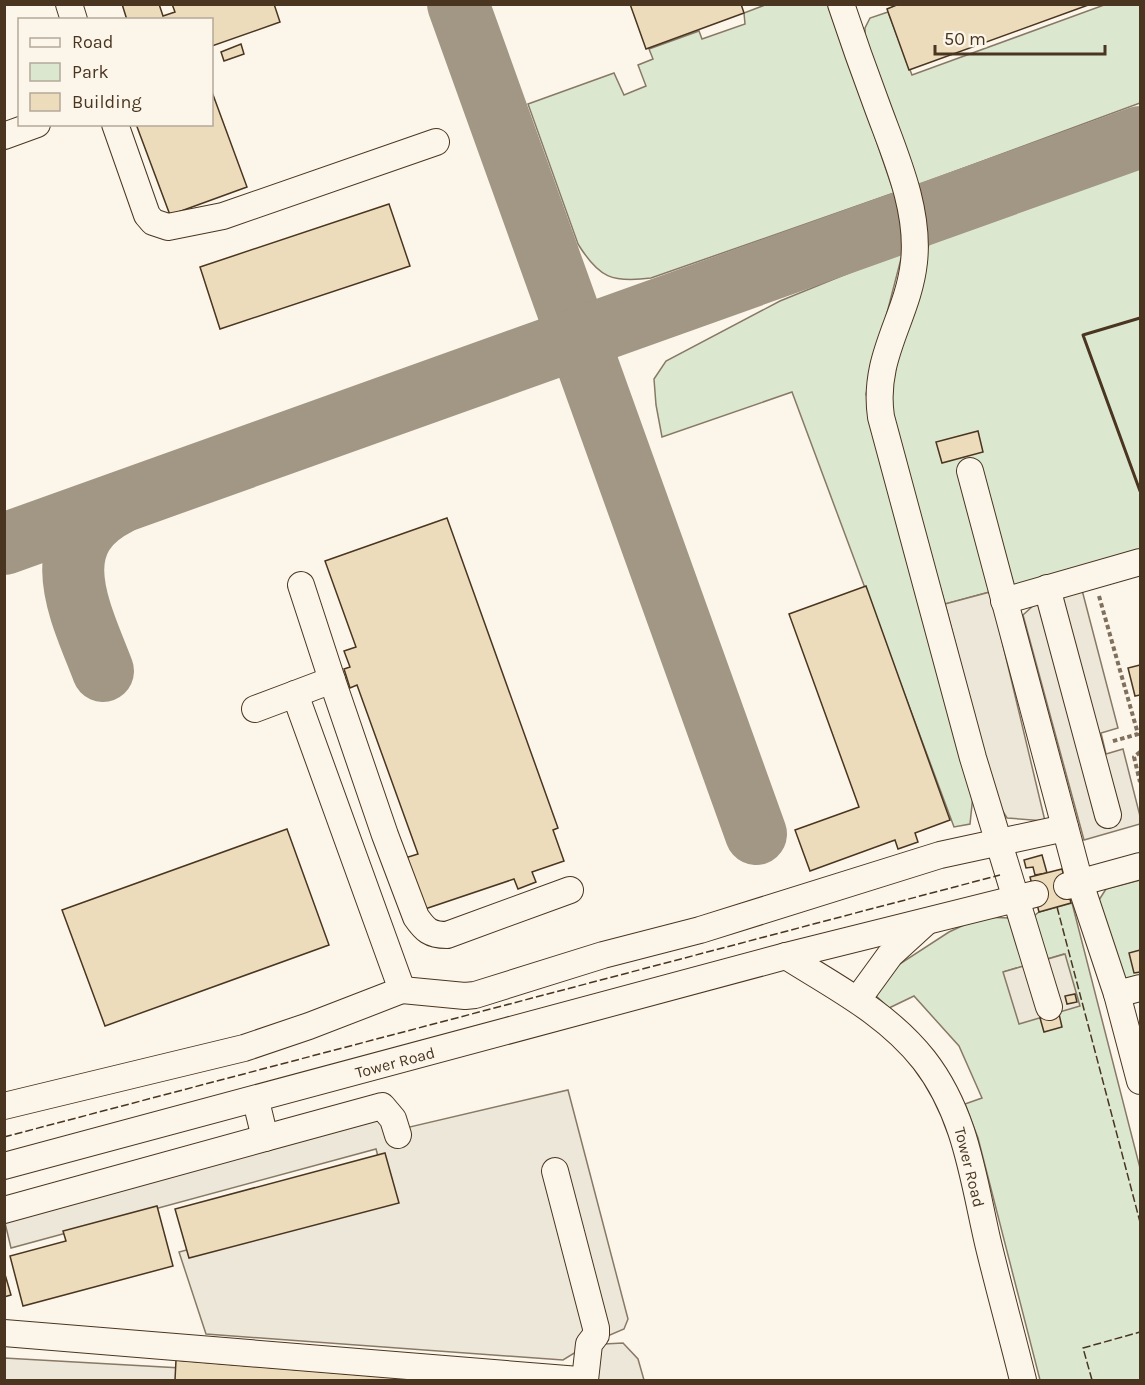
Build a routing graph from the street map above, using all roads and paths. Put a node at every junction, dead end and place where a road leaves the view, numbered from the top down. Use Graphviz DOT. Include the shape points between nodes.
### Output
graph roads {
  1 [pos="847,7"];
  2 [pos="32,126"];
  3 [pos="116,126"];
  4 [pos="4,136"];
  5 [pos="436,142"];
  6 [pos="969,471"];
  7 [pos="1140,562"];
  8 [pos="1094,575"];
  9 [pos="301,585"];
  10 [pos="1047,588"];
  11 [pos="1004,601"];
  12 [pos="332,680"];
  13 [pos="295,694"];
  14 [pos="255,709"];
  15 [pos="1139,734"];
  16 [pos="1140,741"];
  17 [pos="1089,747"];
  18 [pos="1140,752"];
  19 [pos="1140,782"];
  20 [pos="1108,814"];
  21 [pos="1065,828"];
  22 [pos="1000,840"];
  23 [pos="1140,866"];
  24 [pos="1073,885"];
  25 [pos="570,890"];
  26 [pos="1026,896"];
  27 [pos="927,921"];
  28 [pos="786,956"];
  29 [pos="402,990"];
  30 [pos="1129,991"];
  31 [pos="858,999"];
  32 [pos="1049,1007"];
  33 [pos="1140,1081"];
  34 [pos="255,1101"];
  35 [pos="4,1106"];
  36 [pos="398,1135"];
  37 [pos="265,1138"];
  38 [pos="4,1166"];
  39 [pos="555,1172"];
  40 [pos="4,1210"];
  41 [pos="4,1333"];
  42 [pos="487,1376"];
  43 [pos="579,1380"];
  44 [pos="585,1380"];
  45 [pos="1023,1380"];
  1 -- 22 [label="street" via="906,189 915,251 912,278 878,386 881,417 973,758"];
  2 -- 4 [label="street"];
  3 -- 5 [label="street" via="147,215 153,222 168,227 223,216"];
  6 -- 11 [label="street"];
  7 -- 8 [label="street"];
  8 -- 10 [label="street"];
  8 -- 15 [label="path"];
  9 -- 12 [label="street"];
  10 -- 11 [label="street"];
  10 -- 17 [label="street"];
  11 -- 21 [label="street"];
  12 -- 13 [label="street"];
  12 -- 25 [label="street" via="384,835 424,928 430,933 447,935"];
  13 -- 14 [label="street"];
  13 -- 29 [label="street"];
  15 -- 16 [label="path"];
  15 -- 17 [label="path"];
  17 -- 20 [label="street"];
  18 -- 19 [label="path" via="1134,757"];
  21 -- 22 [label="street"];
  21 -- 24 [label="street"];
  22 -- 26 [label="street"];
  22 -- 29 [label="street" via="475,995"];
  23 -- 24 [label="street"];
  24 -- 30 [label="street"];
  26 -- 27 [label="street, Tower Road"];
  26 -- 32 [label="street"];
  27 -- 28 [label="street, Tower Road"];
  27 -- 31 [label="street" via="891,955"];
  28 -- 31 [label="street, Tower Road"];
  28 -- 34 [label="street, Tower Road"];
  29 -- 35 [label="street" via="244,1048"];
  30 -- 33 [label="street"];
  31 -- 45 [label="street, Tower Road" via="923,1059 941,1085 963,1131"];
  34 -- 37 [label="street"];
  34 -- 38 [label="street, Tower Road"];
  36 -- 37 [label="street" via="393,1119 382,1106"];
  37 -- 40 [label="street"];
  39 -- 44 [label="street" via="596,1328 589,1344"];
  41 -- 42 [label="street"];
  42 -- 43 [label="street"];
}
